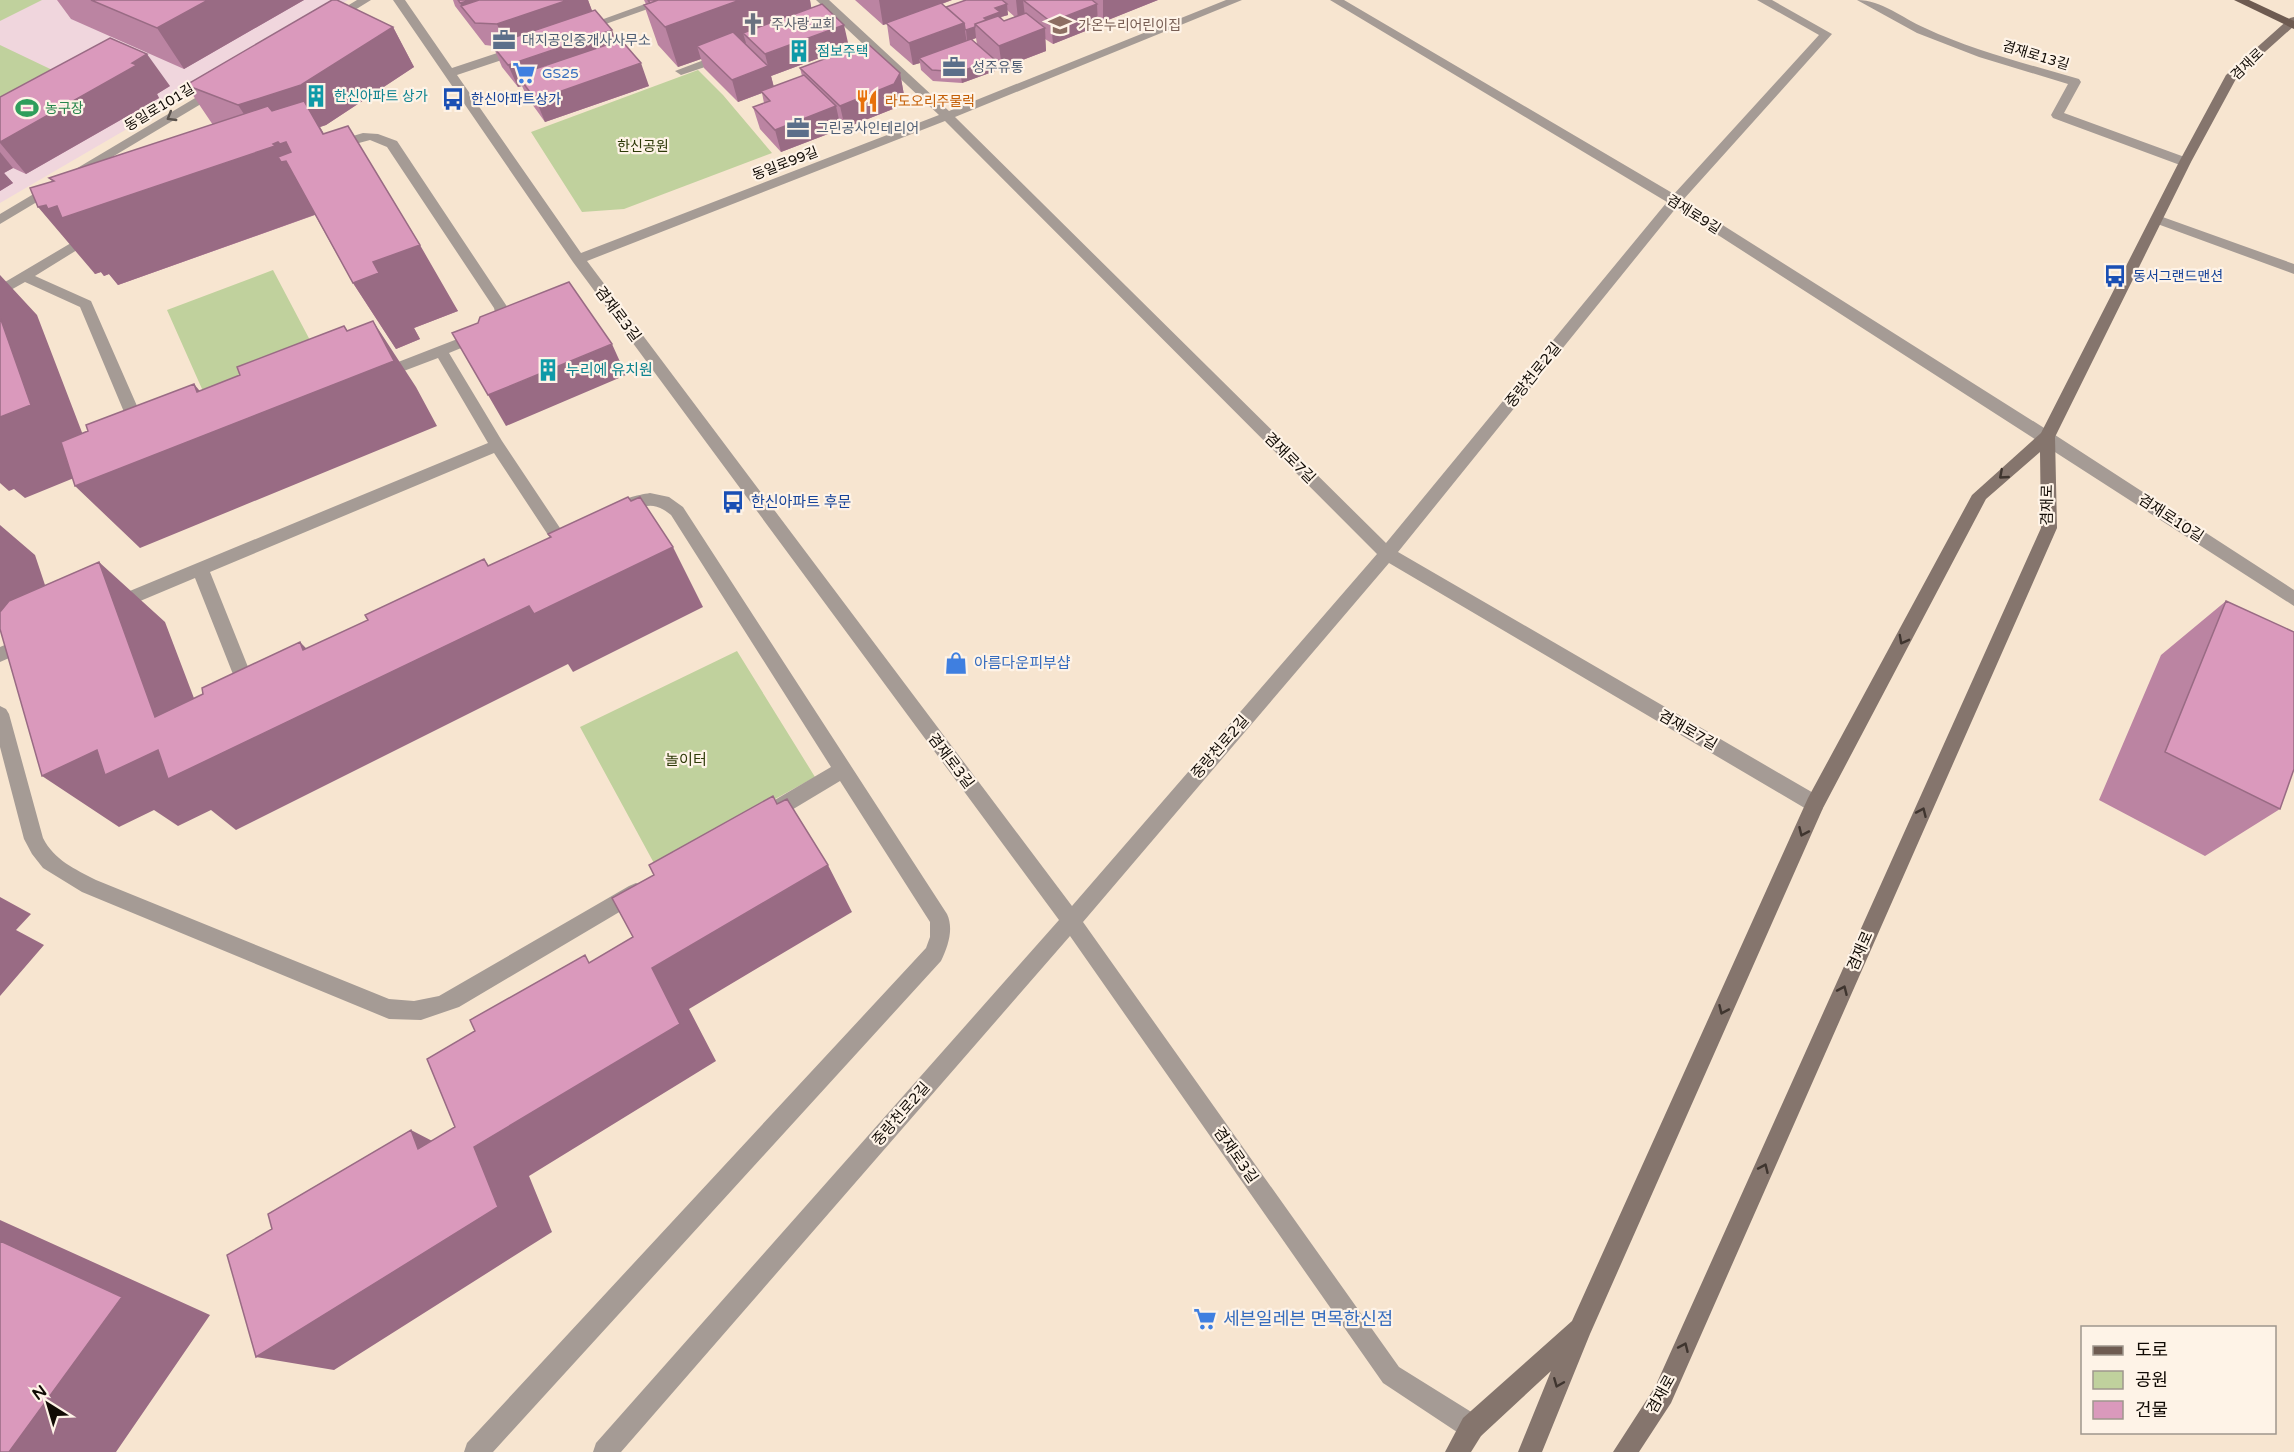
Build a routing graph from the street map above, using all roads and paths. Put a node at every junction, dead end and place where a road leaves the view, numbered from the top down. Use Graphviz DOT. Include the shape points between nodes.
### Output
graph roads {
  1 [pos="365,0"];
  2 [pos="399,0"];
  3 [pos="667,0"];
  4 [pos="822,0"];
  5 [pos="1236,0"];
  6 [pos="1336,0"];
  7 [pos="1763,0"];
  8 [pos="1863,0"];
  9 [pos="2240,0"];
  10 [pos="2293,23"];
  11 [pos="318,28"];
  12 [pos="569,33"];
  13 [pos="537,44"];
  14 [pos="737,51"];
  15 [pos="681,71"];
  16 [pos="450,73"];
  17 [pos="226,84"];
  18 [pos="947,117"];
  19 [pos="314,153"];
  20 [pos="2185,162"];
  21 [pos="1675,201"];
  22 [pos="2157,219"];
  23 [pos="0,220"];
  24 [pos="106,228"];
  25 [pos="578,259"];
  26 [pos="2294,269"];
  27 [pos="24,276"];
  28 [pos="0,291"];
  29 [pos="441,351"];
  30 [pos="364,382"];
  31 [pos="2047,437"];
  32 [pos="497,445"];
  33 [pos="147,449"];
  34 [pos="600,519"];
  35 [pos="579,528"];
  36 [pos="558,537"];
  37 [pos="536,547"];
  38 [pos="1387,554"];
  39 [pos="200,569"];
  40 [pos="2294,599"];
  41 [pos="94,614"];
  42 [pos="42,637"];
  43 [pos="0,655"];
  44 [pos="266,670"];
  45 [pos="244,680"];
  46 [pos="256,710"];
  47 [pos="0,714"];
  48 [pos="844,769"];
  49 [pos="1815,804"];
  50 [pos="751,824"];
  51 [pos="648,884"];
  52 [pos="1071,921"];
  53 [pos="1580,1329"];
  54 [pos="1663,1395"];
  55 [pos="1472,1427"];
  56 [pos="476,1452"];
  57 [pos="605,1452"];
  58 [pos="1457,1452"];
  59 [pos="1530,1452"];
  60 [pos="1625,1452"];
  61 [pos="1641,1452"];
  1 -- 11 [label="street"];
  2 -- 16 [label="street, 겸재로3길"];
  3 -- 12 [label="street"];
  4 -- 18 [label="street, 겸재로7길" via="832,17"];
  5 -- 18 [label="street, 동일로99길"];
  6 -- 21 [label="street, 겸재로9길"];
  7 -- 21 [label="street, 중랑천로2길" via="1826,34"];
  8 -- 20 [label="street, 겸재로13길" via="1932,35 2075,82 2057,115"];
  9 -- 10 [label="main road"];
  10 -- 20 [label="main road, 겸재로" via="2232,75"];
  13 -- 16 [label="street"];
  14 -- 15 [label="street"];
  16 -- 25 [label="street, 겸재로3길"];
  17 -- 23 [label="street, 동일로101길, one-way"];
  18 -- 25 [label="street, 동일로99길"];
  18 -- 38 [label="street, 겸재로7길"];
  19 -- 29 [label="street" via="359,137 384,138 392,144 501,308 504,317 496,326"];
  20 -- 22 [label="main road, 겸재로"];
  21 -- 31 [label="street, 겸재로9길"];
  21 -- 38 [label="street, 중랑천로2길"];
  22 -- 26 [label="street"];
  22 -- 31 [label="main road, 겸재로"];
  24 -- 27 [label="street"];
  25 -- 52 [label="street, 겸재로3길"];
  27 -- 28 [label="street"];
  27 -- 33 [label="street" via="86,304"];
  29 -- 30 [label="street"];
  29 -- 32 [label="street"];
  31 -- 40 [label="street, 겸재로10길"];
  31 -- 49 [label="main road, 겸재로, one-way" via="1980,495"];
  54 -- 31 [label="main road, 겸재로, one-way" via="2049,528"];
  32 -- 36 [label="street"];
  32 -- 39 [label="street"];
  34 -- 48 [label="street" via="641,500 656,498 677,511"];
  35 -- 36 [label="street"];
  36 -- 37 [label="street"];
  38 -- 49 [label="street, 겸재로7길"];
  38 -- 52 [label="street, 중랑천로2길"];
  39 -- 41 [label="street"];
  39 -- 45 [label="street"];
  42 -- 43 [label="street"];
  44 -- 45 [label="street"];
  45 -- 46 [label="street"];
  47 -- 51 [label="street" via="34,839 41,856 62,872 389,1009 409,1013 452,1000"];
  48 -- 50 [label="street"];
  48 -- 56 [label="street" via="940,920 934,954"];
  49 -- 53 [label="main road, 겸재로, one-way"];
  52 -- 55 [label="street, 겸재로3길" via="1391,1375"];
  52 -- 57 [label="street, 중랑천로2길"];
  53 -- 55 [label="main road, 겸재로"];
  53 -- 59 [label="main road, 겸재로, one-way"];
  54 -- 60 [label="main road, 겸재로"];
  54 -- 61 [label="main road"];
  55 -- 58 [label="main road, 겸재로"];
}
